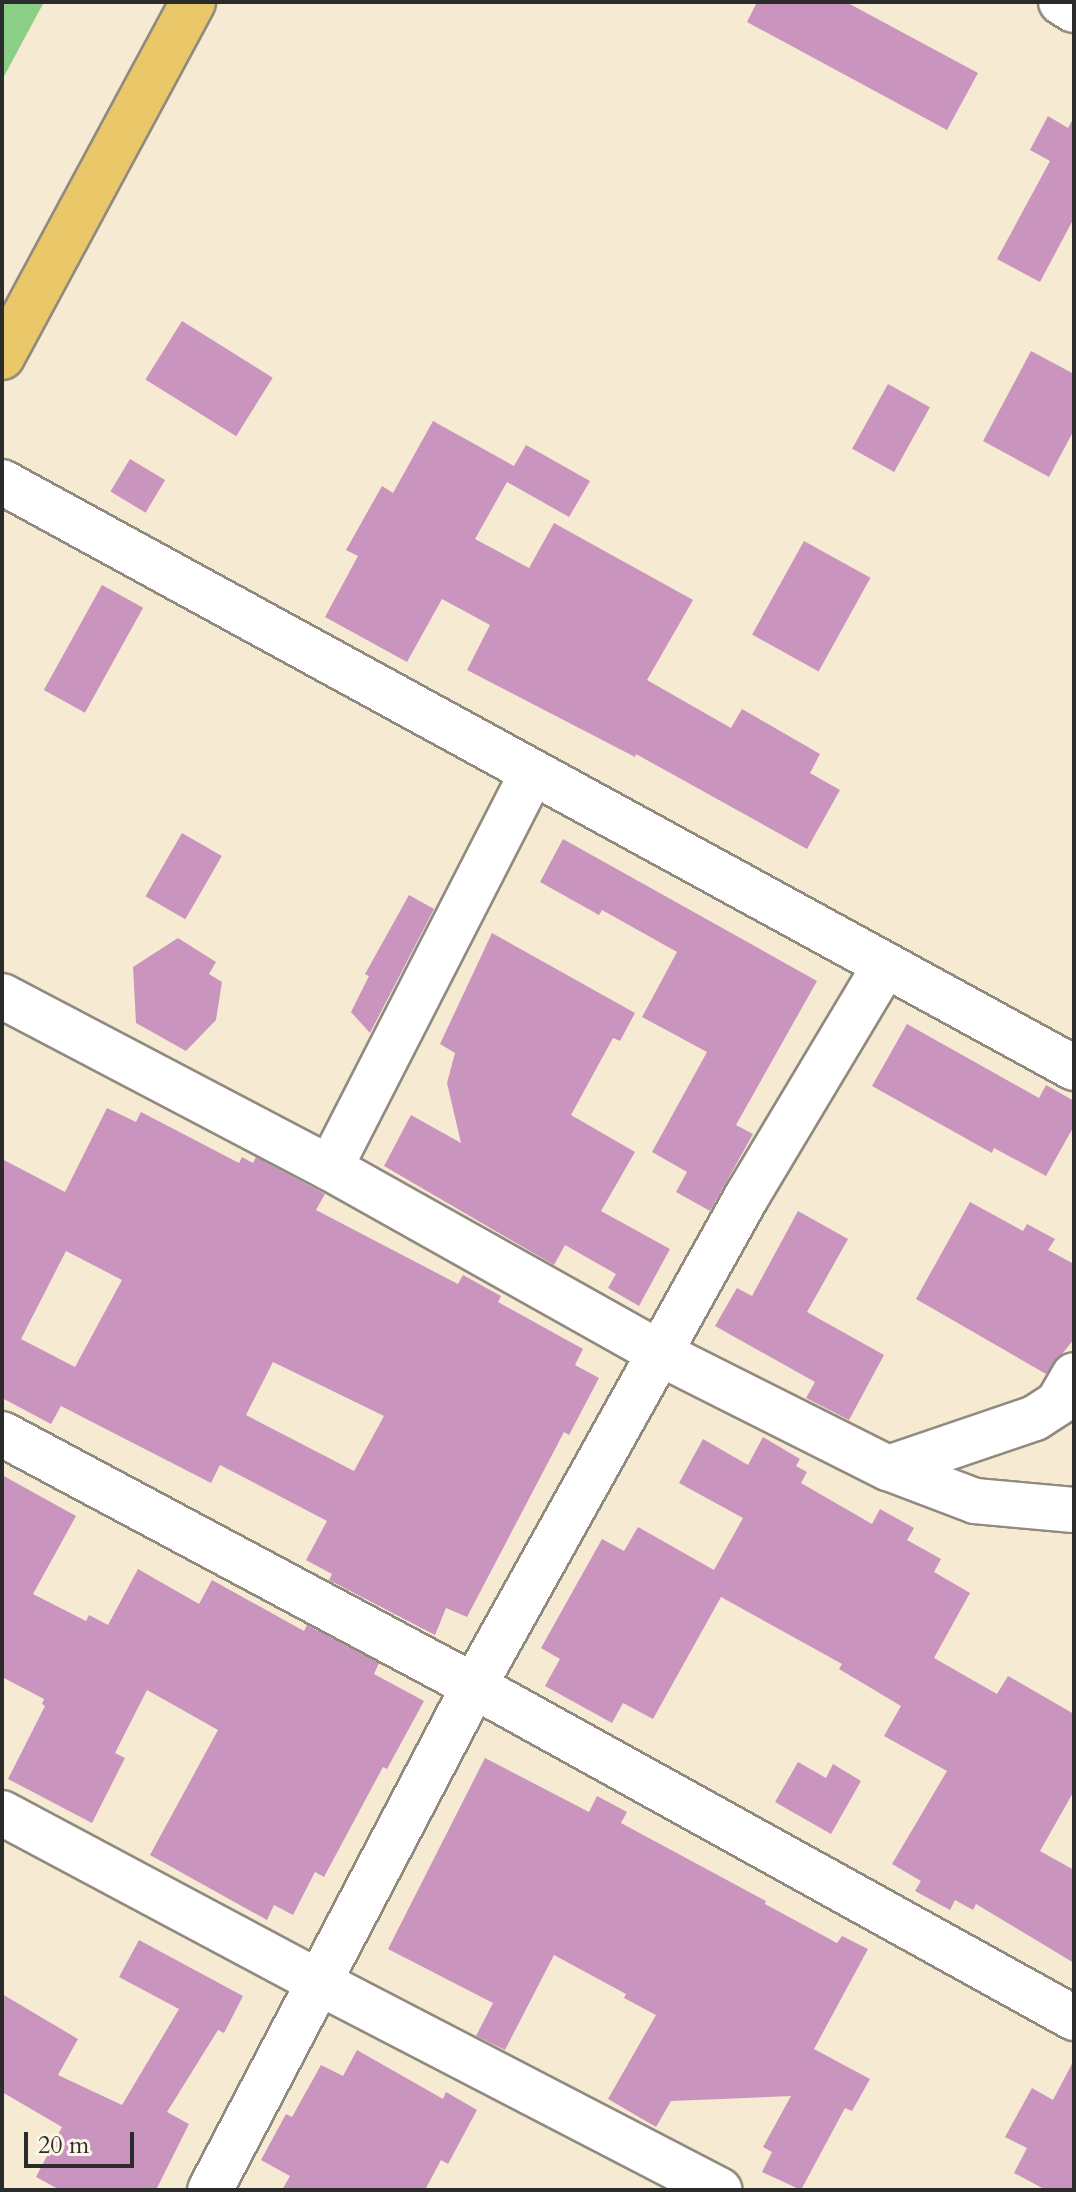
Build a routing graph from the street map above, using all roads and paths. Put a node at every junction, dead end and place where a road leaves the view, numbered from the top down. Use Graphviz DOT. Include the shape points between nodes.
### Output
graph roads {
  1 [pos="193,2"];
  2 [pos="1061,2"];
  3 [pos="1074,10"];
  4 [pos="2,357"];
  5 [pos="2,482"];
  6 [pos="532,774"];
  7 [pos="885,965"];
  8 [pos="2,996"];
  9 [pos="1074,1068"];
  10 [pos="330,1168"];
  11 [pos="661,1354"];
  12 [pos="1074,1375"];
  13 [pos="2,1434"];
  14 [pos="888,1468"];
  15 [pos="1074,1510"];
  16 [pos="474,1686"];
  17 [pos="2,1813"];
  18 [pos="320,1983"];
  19 [pos="1074,2018"];
  20 [pos="210,2190"];
  21 [pos="720,2190"];
  1 -- 4 [label="main road"];
  2 -- 3 [label="street"];
  5 -- 6 [label="street"];
  6 -- 7 [label="street"];
  6 -- 10 [label="street"];
  7 -- 9 [label="street"];
  7 -- 11 [label="street" via="747,1196"];
  8 -- 10 [label="street"];
  10 -- 11 [label="street"];
  11 -- 14 [label="street"];
  11 -- 16 [label="street"];
  12 -- 14 [label="street" via="1058,1403 1035,1418"];
  13 -- 16 [label="street"];
  14 -- 15 [label="street" via="975,1501"];
  16 -- 18 [label="street"];
  16 -- 19 [label="street"];
  17 -- 18 [label="street"];
  18 -- 20 [label="street"];
  18 -- 21 [label="street"];
}
